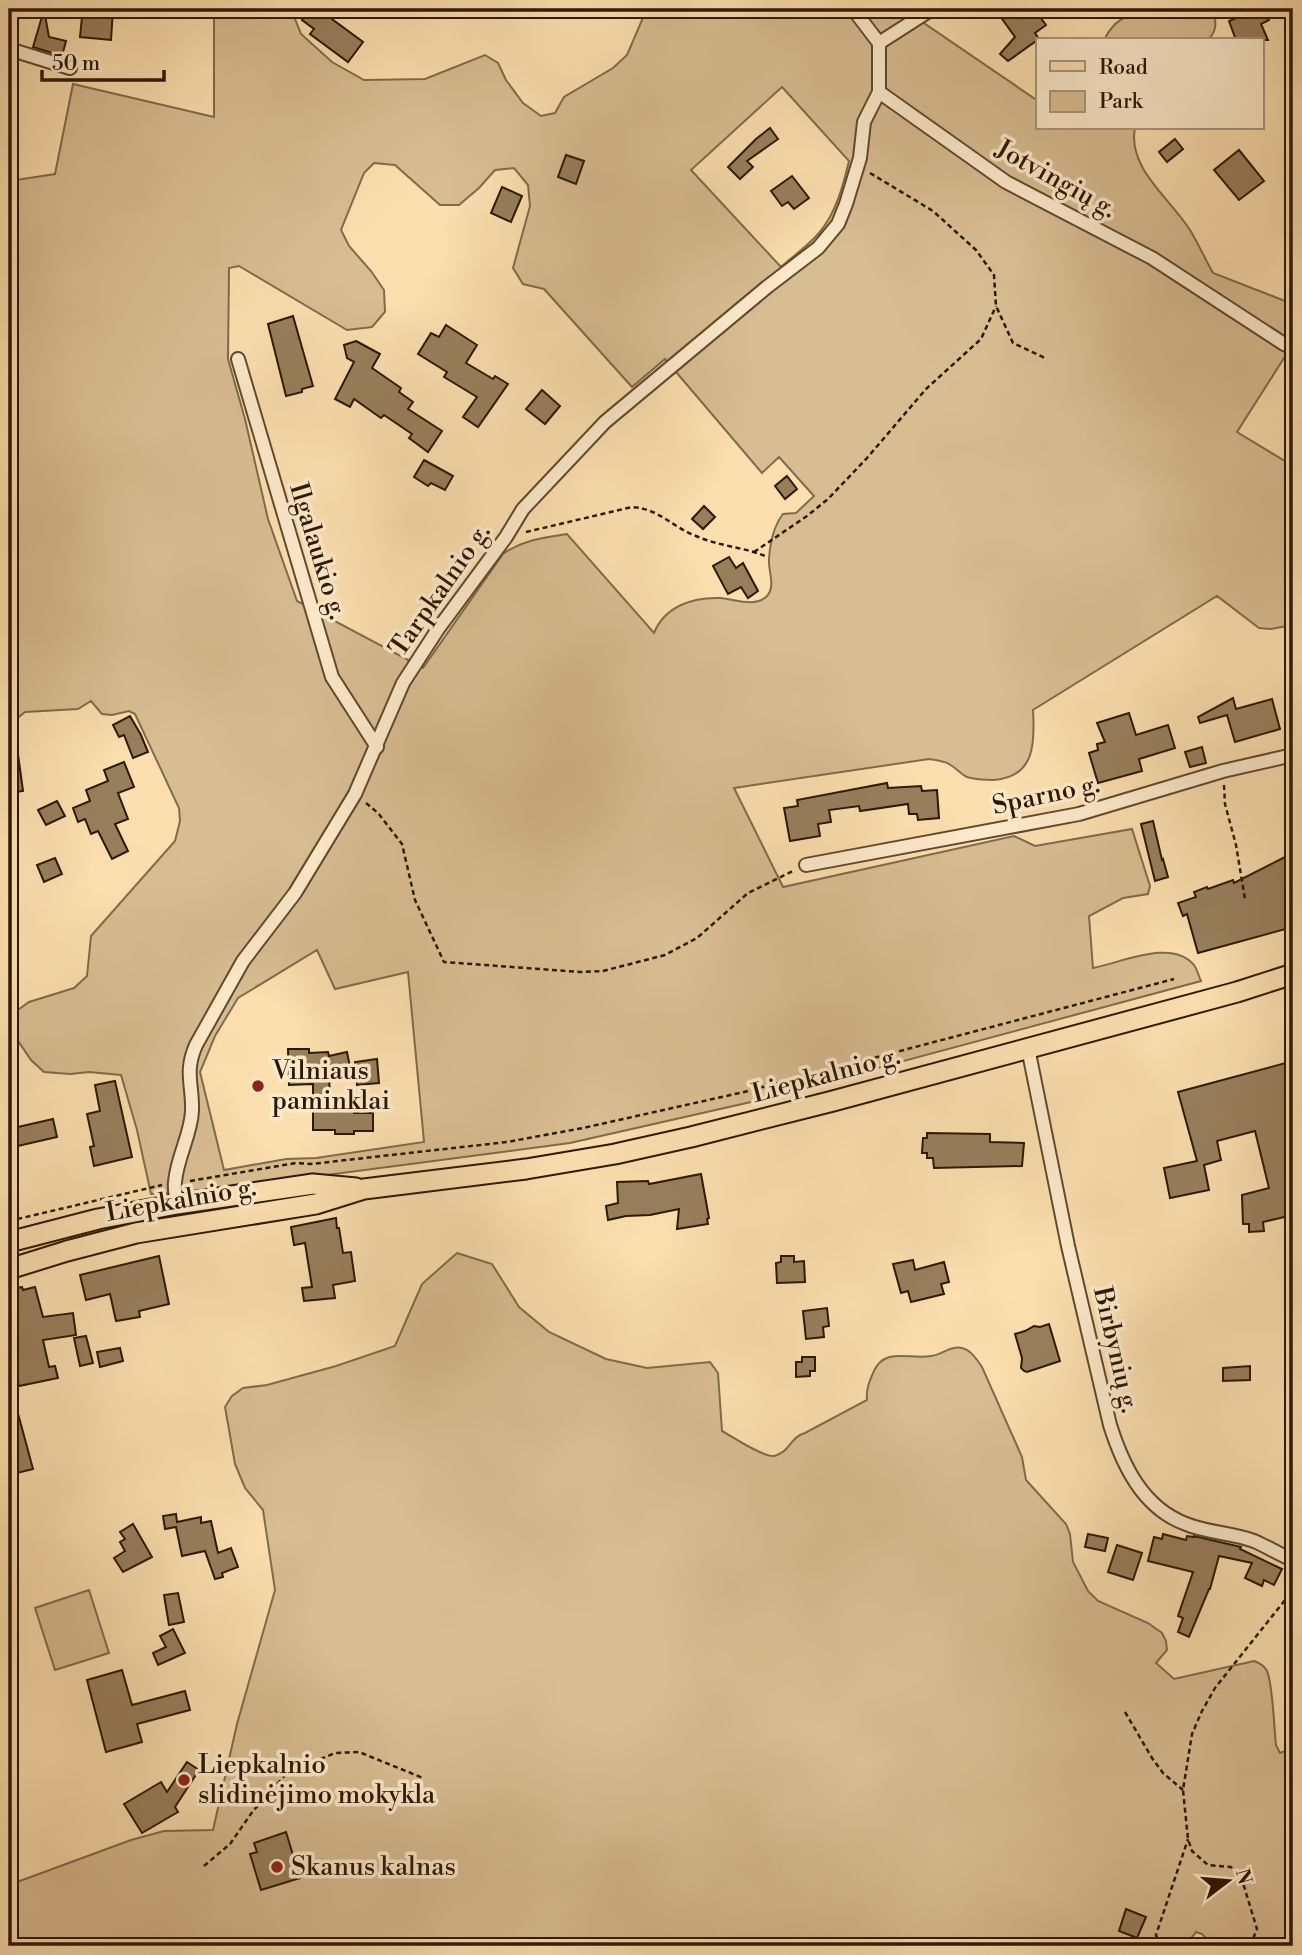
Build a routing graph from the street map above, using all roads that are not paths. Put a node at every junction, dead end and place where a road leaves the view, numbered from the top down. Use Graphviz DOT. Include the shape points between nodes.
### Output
graph roads {
  1 [pos="853,9"];
  2 [pos="932,9"];
  3 [pos="879,43"];
  4 [pos="9,49"];
  5 [pos="70,68"];
  6 [pos="879,92"];
  7 [pos="1293,348"];
  8 [pos="238,359"];
  9 [pos="377,747"];
  10 [pos="1293,755"];
  11 [pos="806,865"];
  12 [pos="1293,974"];
  13 [pos="1028,1048"];
  14 [pos="364,1189"];
  15 [pos="177,1204"];
  16 [pos="9,1242"];
  17 [pos="9,1269"];
  18 [pos="1293,1560"];
  1 -- 3 [label="street"];
  2 -- 3 [label="street"];
  3 -- 6 [label="street"];
  4 -- 5 [label="street"];
  6 -- 7 [label="street, Jotvingių g." via="1006,182 1152,258"];
  6 -- 9 [label="street, Tarpkalnio g." via="864,122 858,166 838,224 818,248 606,422 523,509 403,683"];
  8 -- 9 [label="street, Ilgalaukio g." via="332,677"];
  9 -- 15 [label="street, Tarpkalnio g." via="355,794 295,892 243,961 193,1052 189,1076 192,1110 174,1184"];
  10 -- 11 [label="street, Sparno g." via="1079,814"];
  12 -- 13 [label="main road, Liepkalnio g."];
  13 -- 14 [label="main road, Liepkalnio g." via="615,1154"];
  13 -- 18 [label="street, Birbynių g." via="1068,1246 1110,1425 1125,1466 1142,1492 1186,1524 1254,1541"];
  14 -- 15 [label="main road, Liepkalnio g." via="313,1184"];
  14 -- 17 [label="main road, Liepkalnio g." via="316,1204 136,1233"];
  15 -- 16 [label="main road, Liepkalnio g."];
}
